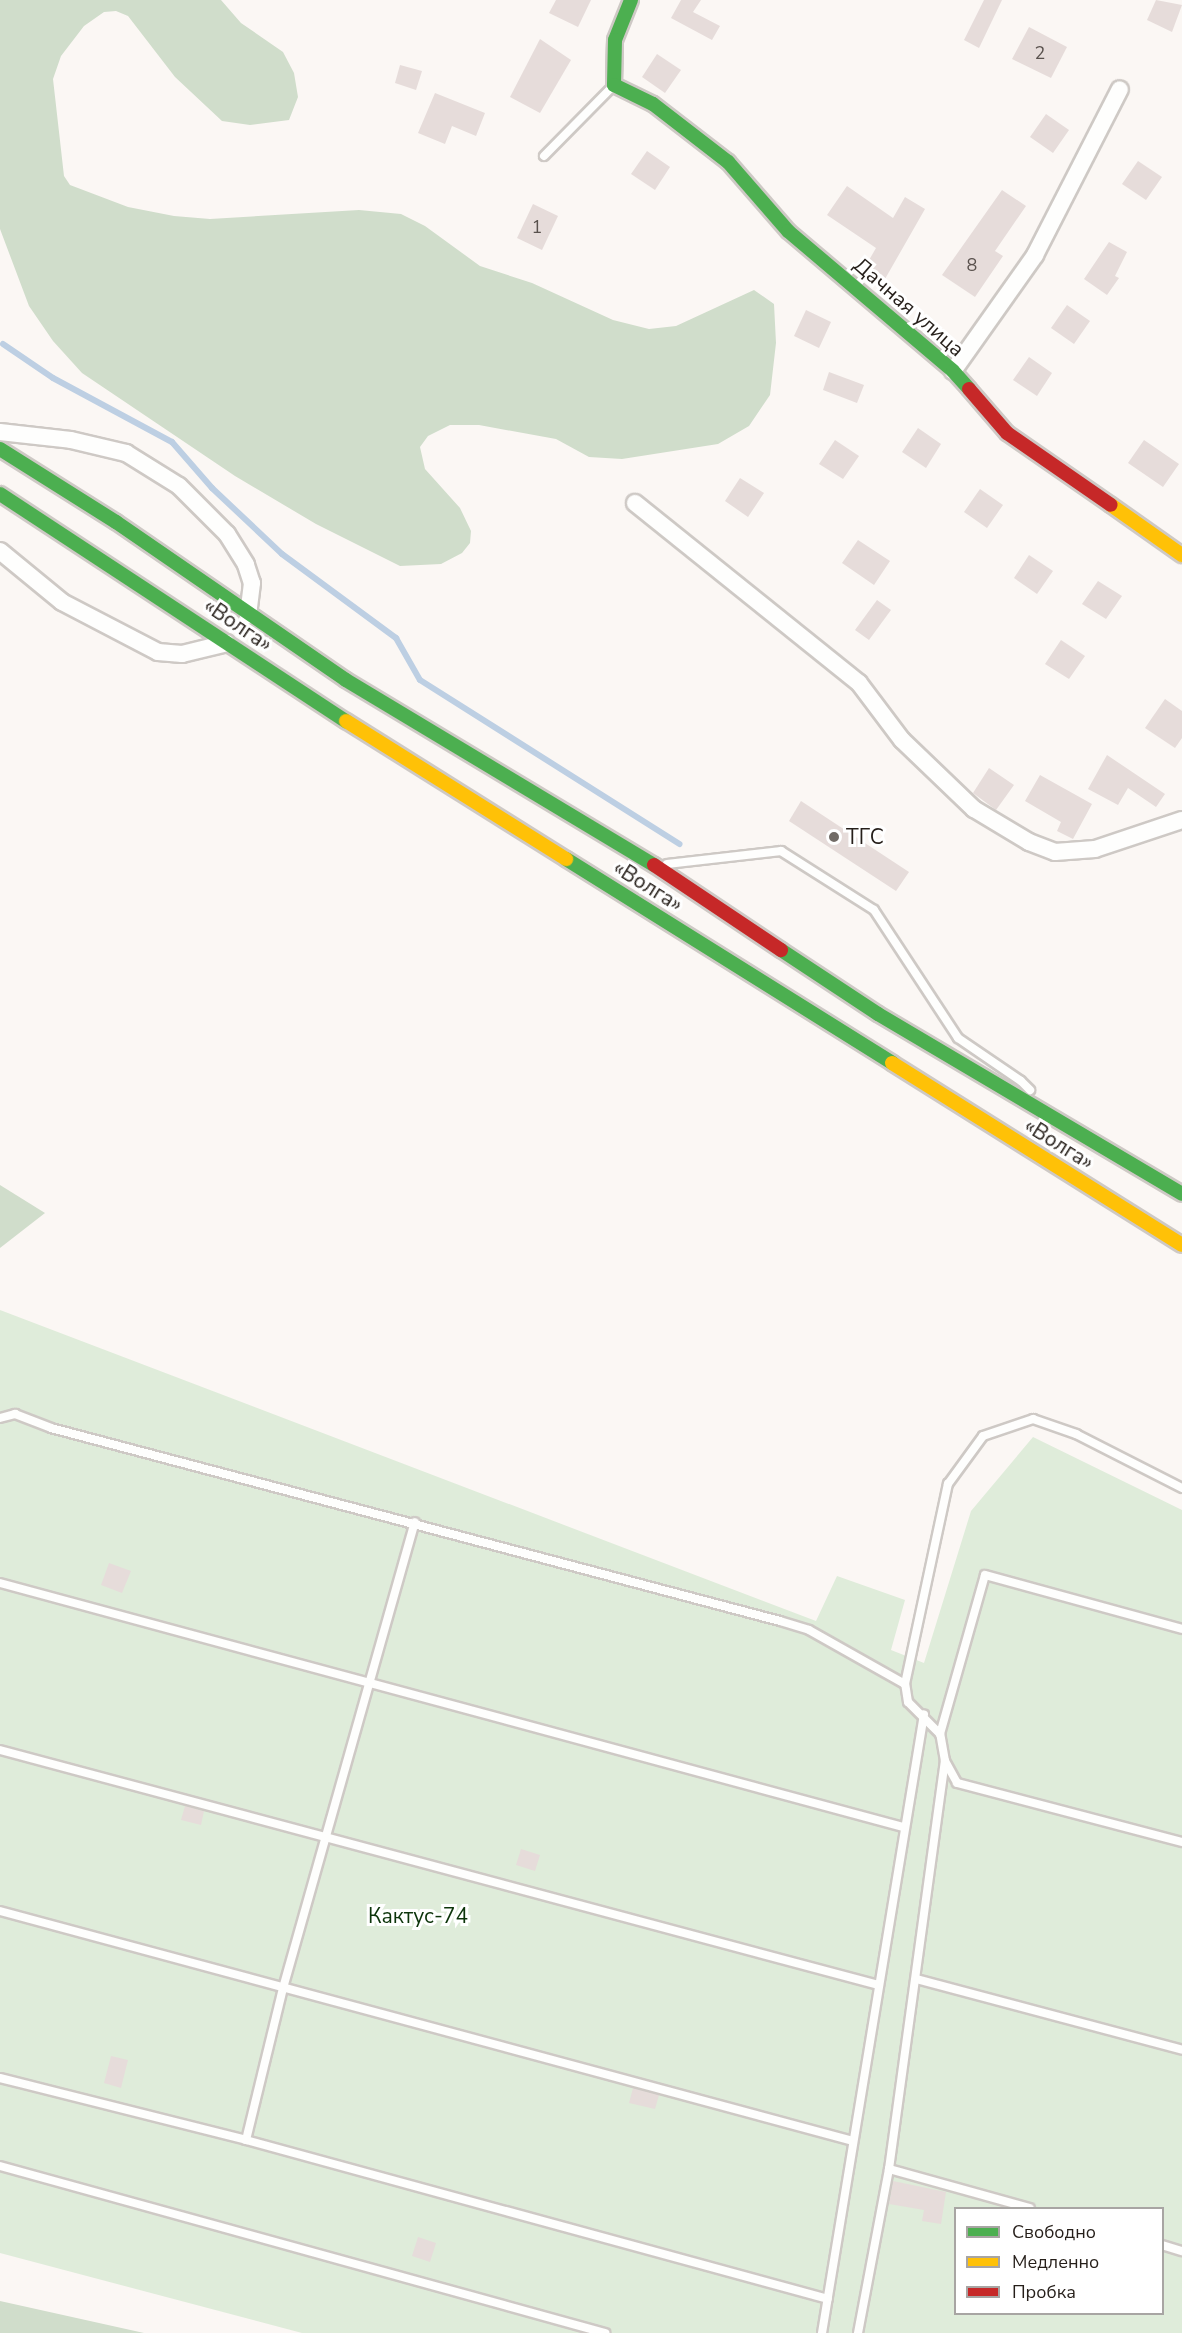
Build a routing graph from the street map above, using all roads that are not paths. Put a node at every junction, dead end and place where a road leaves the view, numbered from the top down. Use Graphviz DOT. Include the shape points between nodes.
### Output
graph roads {
  1 [pos="631,0"];
  2 [pos="614,85"];
  3 [pos="1120,89"];
  4 [pos="544,156"];
  5 [pos="953,371"];
  6 [pos="0,432"];
  7 [pos="0,449"];
  8 [pos="0,494"];
  9 [pos="635,503"];
  10 [pos="0,551"];
  11 [pos="1182,555"];
  12 [pos="248,616"];
  13 [pos="227,644"];
  14 [pos="1182,820"];
  15 [pos="655,866"];
  16 [pos="1049,1114"];
  17 [pos="1182,1194"];
  18 [pos="1182,1245"];
  19 [pos="0,1418"];
  20 [pos="1182,1488"];
  21 [pos="415,1522"];
  22 [pos="0,1582"];
  23 [pos="1182,1629"];
  24 [pos="370,1683"];
  25 [pos="905,1684"];
  26 [pos="924,1714"];
  27 [pos="940,1734"];
  28 [pos="0,1750"];
  29 [pos="945,1761"];
  30 [pos="903,1827"];
  31 [pos="326,1838"];
  32 [pos="1182,1842"];
  33 [pos="0,1911"];
  34 [pos="916,1979"];
  35 [pos="878,1984"];
  36 [pos="283,1988"];
  37 [pos="1182,2050"];
  38 [pos="0,2078"];
  39 [pos="246,2140"];
  40 [pos="853,2141"];
  41 [pos="0,2166"];
  42 [pos="889,2169"];
  43 [pos="1026,2207"];
  44 [pos="1164,2246"];
  45 [pos="1182,2251"];
  46 [pos="828,2299"];
  47 [pos="605,2333"];
  48 [pos="822,2333"];
  49 [pos="858,2333"];
  1 -- 2 [label="main road" via="615,40"];
  2 -- 4 [label="lane"];
  2 -- 5 [label="main road, Дачная улица" via="653,104 728,162 788,231"];
  3 -- 5 [label="street" via="1035,255"];
  5 -- 11 [label="main road, Дачная улица" via="1006,433"];
  6 -- 12 [label="street" via="71,440 126,453 179,486 227,534 246,566 252,583"];
  7 -- 12 [label="main road, «Волга»" via="116,522"];
  8 -- 13 [label="main road, «Волга»"];
  9 -- 14 [label="street" via="859,683 902,740 974,809 1029,842 1055,852 1095,849"];
  10 -- 13 [label="street" via="62,602 158,652 182,654"];
  12 -- 15 [label="main road, «Волга»" via="346,680"];
  13 -- 18 [label="main road, «Волга»"];
  15 -- 16 [label="main road, «Волга»" via="878,1014"];
  15 -- 16 [label="lane" via="781,851 874,910 958,1038 1022,1081"];
  16 -- 17 [label="main road, «Волга»"];
  19 -- 21 [label="lane" via="15,1414 51,1428"];
  20 -- 25 [label="lane" via="1076,1434 1033,1419 983,1436 948,1484"];
  21 -- 24 [label="lane"];
  21 -- 25 [label="lane" via="809,1630"];
  22 -- 24 [label="lane"];
  23 -- 27 [label="lane" via="985,1575"];
  24 -- 30 [label="lane"];
  24 -- 31 [label="lane"];
  25 -- 26 [label="lane" via="908,1702"];
  26 -- 27 [label="lane"];
  26 -- 30 [label="lane"];
  27 -- 29 [label="lane"];
  28 -- 31 [label="lane"];
  29 -- 32 [label="lane" via="957,1783"];
  29 -- 34 [label="lane"];
  30 -- 35 [label="lane"];
  31 -- 35 [label="lane"];
  31 -- 36 [label="lane"];
  33 -- 36 [label="lane"];
  34 -- 37 [label="lane"];
  34 -- 42 [label="lane"];
  35 -- 40 [label="lane"];
  36 -- 39 [label="lane"];
  36 -- 40 [label="lane"];
  38 -- 39 [label="lane"];
  39 -- 46 [label="lane"];
  40 -- 46 [label="lane"];
  41 -- 47 [label="lane"];
  42 -- 43 [label="lane"];
  42 -- 49 [label="lane"];
  44 -- 45 [label="lane"];
  46 -- 48 [label="lane"];
}
